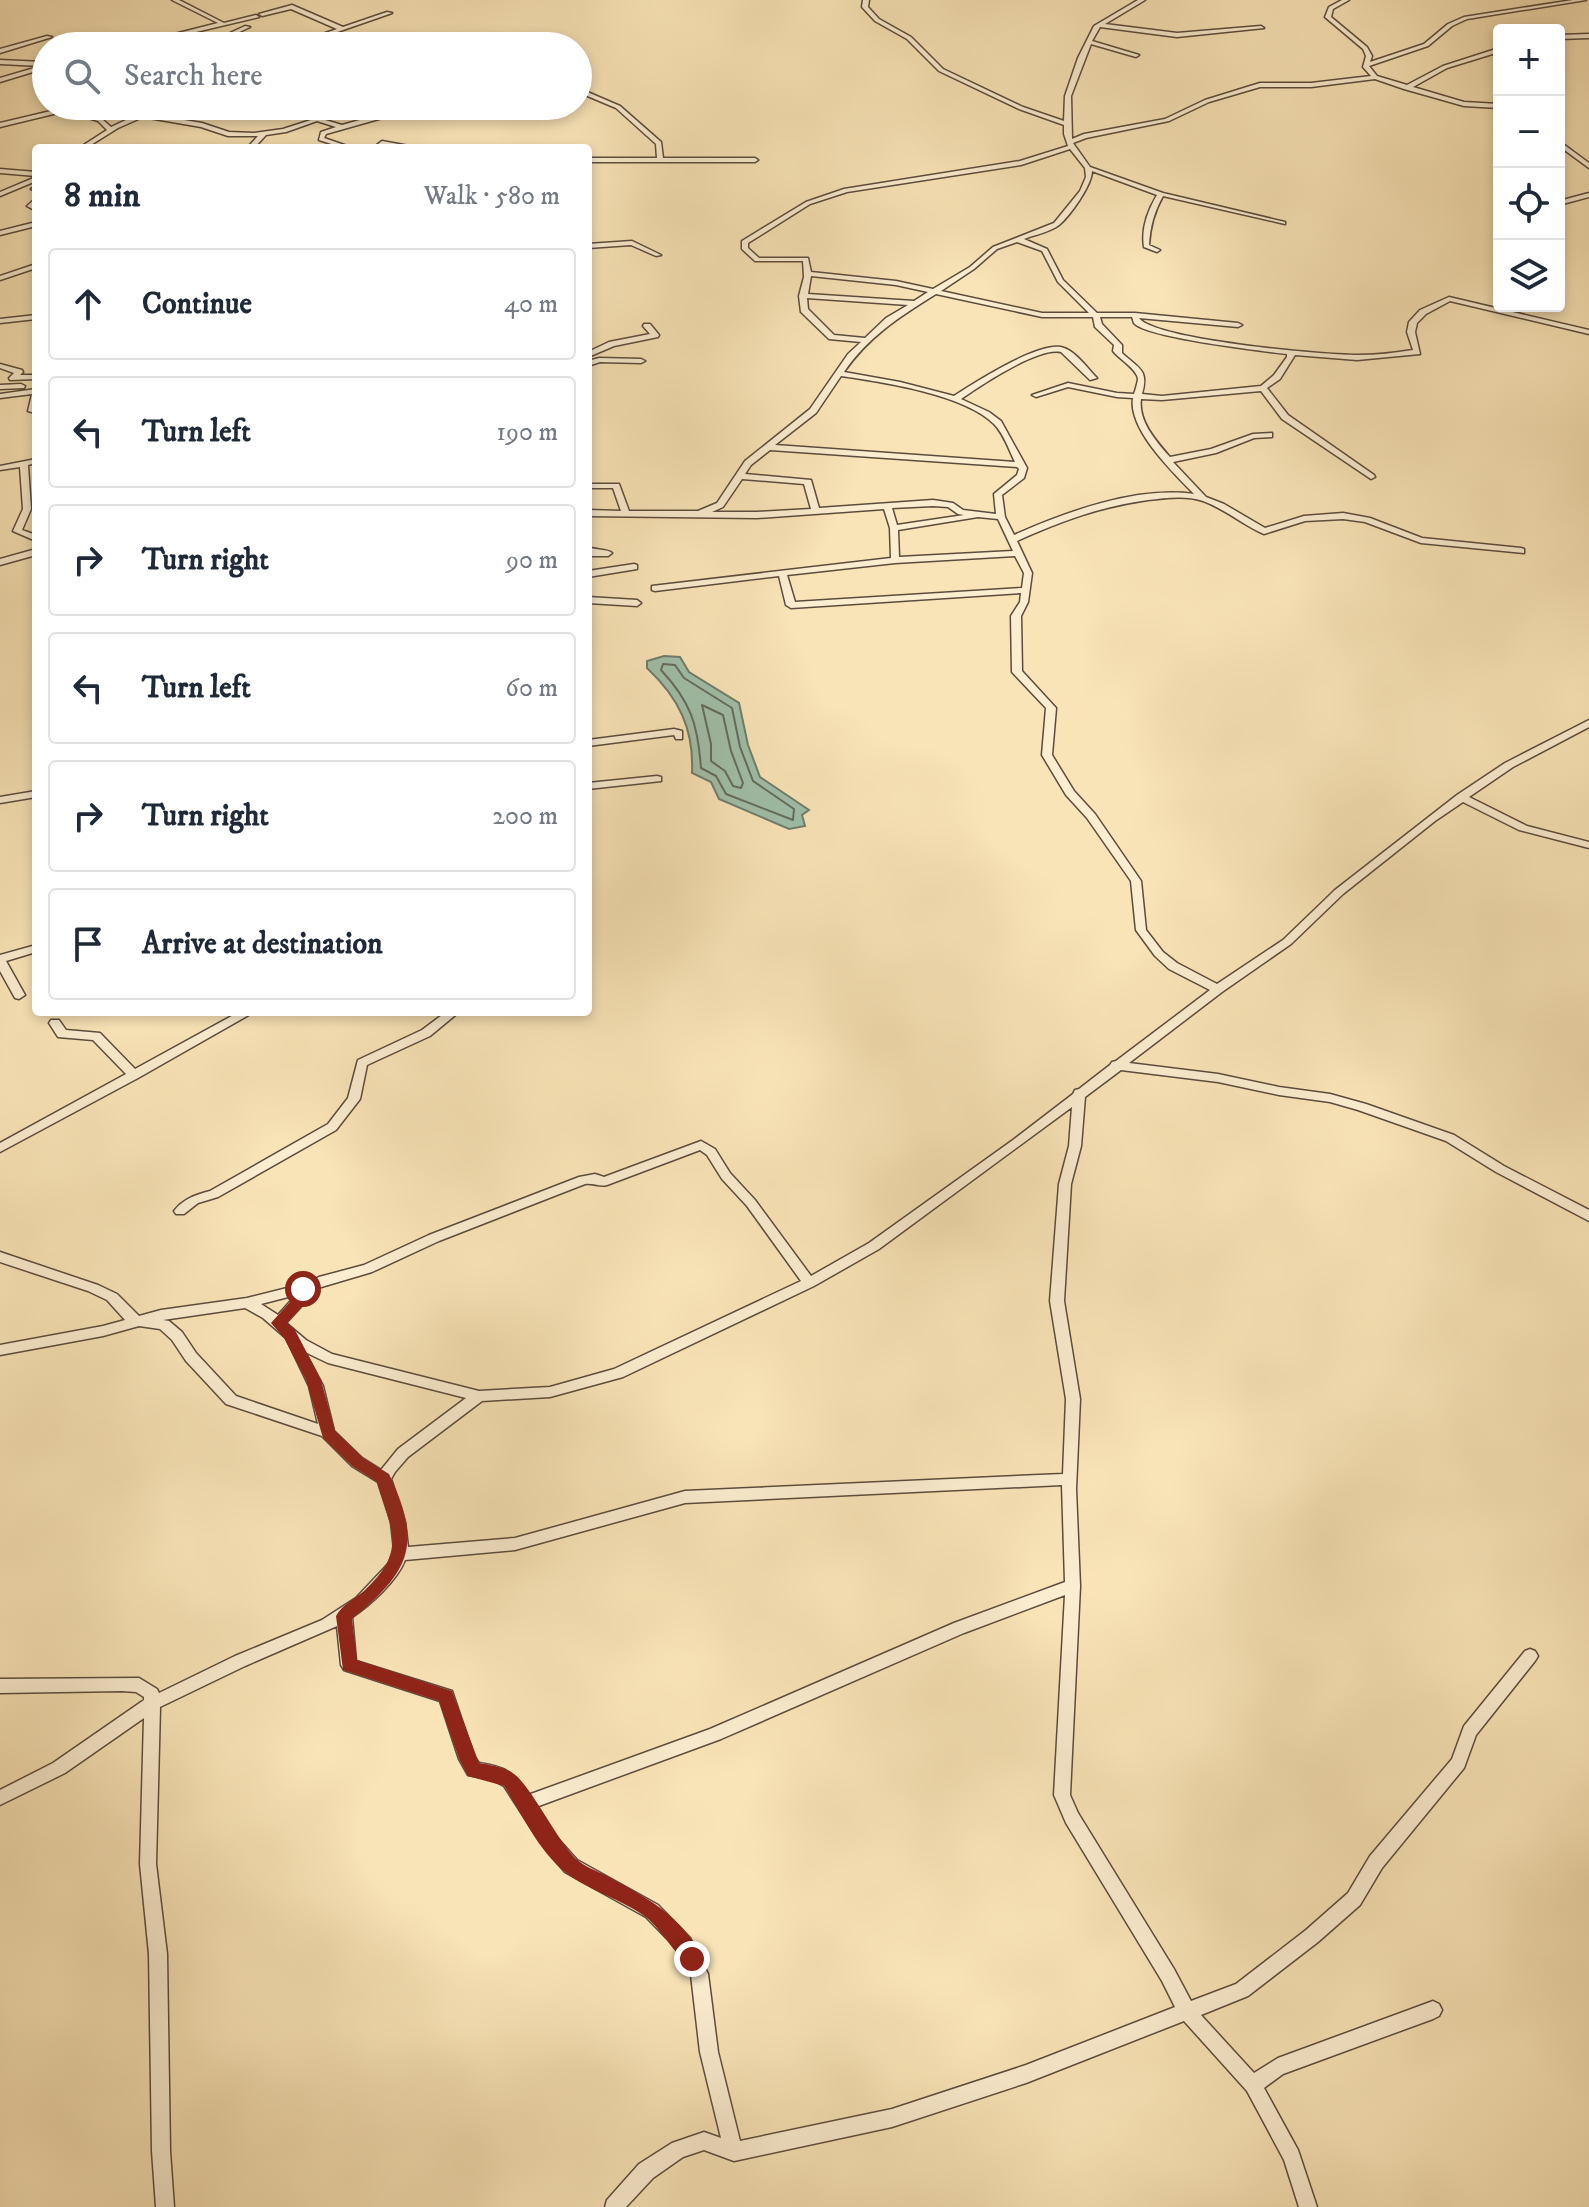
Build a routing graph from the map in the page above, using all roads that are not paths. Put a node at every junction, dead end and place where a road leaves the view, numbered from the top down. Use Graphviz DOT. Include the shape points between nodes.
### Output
graph roads {
  1 [pos="175,0"];
  2 [pos="866,0"];
  3 [pos="1142,0"];
  4 [pos="1346,0"];
  5 [pos="1583,0"];
  6 [pos="272,3"];
  7 [pos="389,13"];
  8 [pos="259,15"];
  9 [pos="219,25"];
  10 [pos="1100,25"];
  11 [pos="1261,28"];
  12 [pos="343,29"];
  13 [pos="189,32"];
  14 [pos="238,32"];
  15 [pos="333,32"];
  16 [pos="1589,36"];
  17 [pos="1565,37"];
  18 [pos="32,42"];
  19 [pos="1089,42"];
  20 [pos="0,51"];
  21 [pos="1493,52"];
  22 [pos="1136,55"];
  23 [pos="0,62"];
  24 [pos="32,64"];
  25 [pos="1366,65"];
  26 [pos="32,70"];
  27 [pos="1375,77"];
  28 [pos="0,80"];
  29 [pos="997,87"];
  30 [pos="1406,88"];
  31 [pos="986,91"];
  32 [pos="592,95"];
  33 [pos="1493,106"];
  34 [pos="32,118"];
  35 [pos="100,120"];
  36 [pos="132,120"];
  37 [pos="172,120"];
  38 [pos="315,120"];
  39 [pos="367,120"];
  40 [pos="1067,124"];
  41 [pos="0,125"];
  42 [pos="342,127"];
  43 [pos="111,130"];
  44 [pos="263,135"];
  45 [pos="88,144"];
  46 [pos="254,144"];
  47 [pos="337,144"];
  48 [pos="1070,144"];
  49 [pos="1565,148"];
  50 [pos="660,158"];
  51 [pos="592,160"];
  52 [pos="755,160"];
  53 [pos="15,163"];
  54 [pos="1589,166"];
  55 [pos="1088,168"];
  56 [pos="0,171"];
  57 [pos="10,172"];
  58 [pos="32,175"];
  59 [pos="32,177"];
  60 [pos="32,178"];
  61 [pos="18,182"];
  62 [pos="0,194"];
  63 [pos="1161,194"];
  64 [pos="1589,195"];
  65 [pos="1565,201"];
  66 [pos="1283,223"];
  67 [pos="32,226"];
  68 [pos="0,233"];
  69 [pos="1017,239"];
  70 [pos="592,246"];
  71 [pos="1157,250"];
  72 [pos="658,255"];
  73 [pos="32,268"];
  74 [pos="808,274"];
  75 [pos="0,281"];
  76 [pos="933,291"];
  77 [pos="803,296"];
  78 [pos="913,303"];
  79 [pos="1135,315"];
  80 [pos="1096,316"];
  81 [pos="32,318"];
  82 [pos="3,324"];
  83 [pos="32,324"];
  84 [pos="1238,325"];
  85 [pos="647,326"];
  86 [pos="1589,332"];
  87 [pos="869,341"];
  88 [pos="592,353"];
  89 [pos="1291,353"];
  90 [pos="641,361"];
  91 [pos="592,363"];
  92 [pos="0,366"];
  93 [pos="840,374"];
  94 [pos="32,377"];
  95 [pos="1093,378"];
  96 [pos="0,387"];
  97 [pos="1263,388"];
  98 [pos="32,389"];
  99 [pos="32,390"];
  100 [pos="1036,395"];
  101 [pos="0,396"];
  102 [pos="1136,397"];
  103 [pos="956,399"];
  104 [pos="1269,435"];
  105 [pos="768,447"];
  106 [pos="1169,460"];
  107 [pos="32,462"];
  108 [pos="24,463"];
  109 [pos="1021,466"];
  110 [pos="0,468"];
  111 [pos="738,476"];
  112 [pos="1371,477"];
  113 [pos="592,486"];
  114 [pos="1202,497"];
  115 [pos="887,505"];
  116 [pos="816,511"];
  117 [pos="592,513"];
  118 [pos="626,514"];
  119 [pos="699,514"];
  120 [pos="987,515"];
  121 [pos="1001,517"];
  122 [pos="21,518"];
  123 [pos="32,520"];
  124 [pos="894,528"];
  125 [pos="32,537"];
  126 [pos="1011,540"];
  127 [pos="1521,551"];
  128 [pos="32,553"];
  129 [pos="592,553"];
  130 [pos="608,553"];
  131 [pos="1016,553"];
  132 [pos="895,560"];
  133 [pos="0,562"];
  134 [pos="634,567"];
  135 [pos="782,572"];
  136 [pos="592,573"];
  137 [pos="655,588"];
  138 [pos="1027,590"];
  139 [pos="592,600"];
  140 [pos="637,603"];
  141 [pos="1589,723"];
  142 [pos="679,737"];
  143 [pos="592,742"];
  144 [pos="657,779"];
  145 [pos="592,786"];
  146 [pos="32,795"];
  147 [pos="1461,797"];
  148 [pos="0,800"];
  149 [pos="1589,845"];
  150 [pos="32,950"];
  151 [pos="1,966"];
  152 [pos="1218,989"];
  153 [pos="19,995"];
  154 [pos="241,1016"];
  155 [pos="448,1016"];
  156 [pos="55,1023"];
  157 [pos="1116,1065"];
  158 [pos="134,1075"];
  159 [pos="1079,1093"];
  160 [pos="0,1148"];
  161 [pos="180,1211"];
  162 [pos="1589,1216"];
  163 [pos="0,1257"];
  164 [pos="809,1283"];
  165 [pos="313,1285"];
  166 [pos="247,1303"];
  167 [pos="133,1320"];
  168 [pos="278,1323"];
  169 [pos="289,1334"];
  170 [pos="0,1350"];
  171 [pos="479,1396"];
  172 [pos="327,1432"];
  173 [pos="384,1479"];
  174 [pos="1069,1479"];
  175 [pos="400,1554"];
  176 [pos="1073,1586"];
  177 [pos="344,1616"];
  178 [pos="1530,1656"];
  179 [pos="0,1686"];
  180 [pos="153,1703"];
  181 [pos="0,1798"];
  182 [pos="527,1803"];
  183 [pos="1433,2010"];
  184 [pos="1187,2012"];
  185 [pos="1253,2085"];
  186 [pos="734,2152"];
  187 [pos="165,2207"];
  188 [pos="614,2207"];
  189 [pos="1308,2207"];
  1 -- 9 [label="street"];
  2 -- 31 [label="street" via="870,14 901,33 945,75"];
  3 -- 10 [label="street"];
  4 -- 25 [label="street" via="1328,16 1365,48"];
  5 -- 25 [label="street" via="1466,18 1426,45"];
  6 -- 8 [label="street"];
  7 -- 12 [label="street"];
  8 -- 9 [label="street"];
  8 -- 12 [label="street" via="290,6"];
  8 -- 14 [label="street" via="252,26"];
  9 -- 13 [label="street"];
  10 -- 11 [label="street" via="1177,35"];
  10 -- 19 [label="street"];
  12 -- 15 [label="street"];
  16 -- 17 [label="street"];
  18 -- 20 [label="street"];
  19 -- 22 [label="street"];
  19 -- 40 [label="street" via="1068,96"];
  21 -- 30 [label="street" via="1445,67"];
  23 -- 24 [label="street"];
  25 -- 27 [label="street"];
  26 -- 28 [label="street"];
  27 -- 30 [label="street"];
  27 -- 48 [label="street" via="1260,85 1167,120 1084,136"];
  29 -- 31 [label="street"];
  30 -- 33 [label="street"];
  31 -- 40 [label="street"];
  32 -- 50 [label="street" via="626,113 659,143"];
  34 -- 41 [label="street"];
  35 -- 43 [label="street"];
  36 -- 43 [label="street"];
  37 -- 44 [label="street" via="228,134"];
  38 -- 42 [label="street"];
  38 -- 44 [label="street"];
  39 -- 42 [label="street"];
  40 -- 48 [label="street"];
  42 -- 47 [label="street" via="323,133 321,139"];
  43 -- 45 [label="street"];
  44 -- 46 [label="street"];
  48 -- 55 [label="street"];
  48 -- 74 [label="street" via="1011,165 846,190 808,203 743,244 757,260 806,259"];
  49 -- 54 [label="street"];
  50 -- 51 [label="street"];
  50 -- 52 [label="street"];
  53 -- 57 [label="street"];
  55 -- 63 [label="street"];
  55 -- 69 [label="street" via="1083,191 1056,224"];
  56 -- 57 [label="street"];
  57 -- 58 [label="street"];
  59 -- 61 [label="street"];
  60 -- 62 [label="street"];
  63 -- 66 [label="street"];
  63 -- 71 [label="street" via="1146,240 1146,246"];
  64 -- 65 [label="street"];
  67 -- 68 [label="street"];
  69 -- 76 [label="street"];
  69 -- 80 [label="street" via="1045,250 1060,281"];
  70 -- 72 [label="street" via="632,243"];
  73 -- 75 [label="street" via="18,278"];
  74 -- 76 [label="street"];
  74 -- 77 [label="street"];
  76 -- 78 [label="street"];
  76 -- 80 [label="street" via="1042,315"];
  77 -- 78 [label="street"];
  77 -- 87 [label="street" via="804,310 829,335"];
  78 -- 87 [label="street"];
  79 -- 80 [label="street"];
  79 -- 84 [label="street"];
  79 -- 89 [label="street" via="1142,325 1203,343"];
  80 -- 102 [label="street" via="1125,362 1142,378"];
  81 -- 82 [label="street"];
  82 -- 83 [label="street"];
  85 -- 88 [label="street" via="655,335"];
  86 -- 89 [label="street" via="1449,299 1413,322 1417,352 1357,360"];
  87 -- 93 [label="street"];
  89 -- 97 [label="street" via="1277,377"];
  90 -- 91 [label="street"];
  92 -- 94 [label="street" via="19,372 13,378"];
  93 -- 103 [label="street"];
  93 -- 105 [label="street" via="813,411"];
  95 -- 103 [label="street" via="1064,350 1055,348 983,380"];
  96 -- 98 [label="street"];
  97 -- 102 [label="street"];
  97 -- 112 [label="street" via="1285,417"];
  99 -- 101 [label="street"];
  100 -- 102 [label="street" via="1068,385"];
  102 -- 106 [label="street" via="1140,424"];
  103 -- 109 [label="street" via="995,420"];
  104 -- 106 [label="street"];
  105 -- 109 [label="street"];
  105 -- 111 [label="street"];
  106 -- 114 [label="street"];
  107 -- 108 [label="street"];
  108 -- 110 [label="street"];
  108 -- 122 [label="street" via="27,509"];
  109 -- 121 [label="street" via="1021,476 998,494"];
  111 -- 116 [label="street" via="808,482"];
  111 -- 119 [label="street" via="727,498"];
  113 -- 118 [label="street" via="616,486"];
  114 -- 126 [label="street" via="1162,495 1105,502"];
  114 -- 127 [label="street" via="1264,531 1304,519 1354,517 1415,539"];
  115 -- 116 [label="street"];
  115 -- 120 [label="street" via="950,505"];
  115 -- 124 [label="street"];
  116 -- 119 [label="street"];
  117 -- 118 [label="street"];
  118 -- 119 [label="street"];
  120 -- 121 [label="street"];
  120 -- 124 [label="street"];
  121 -- 126 [label="street"];
  122 -- 123 [label="street"];
  122 -- 125 [label="street" via="17,531"];
  124 -- 132 [label="street"];
  126 -- 131 [label="street"];
  128 -- 133 [label="street"];
  129 -- 130 [label="street"];
  131 -- 132 [label="street"];
  131 -- 138 [label="street" via="1028,573"];
  132 -- 135 [label="street"];
  134 -- 136 [label="street"];
  135 -- 137 [label="street"];
  135 -- 138 [label="street" via="791,605"];
  138 -- 152 [label="street" via="1016,616 1016,668 1051,708 1047,755 1136,881 1141,930 1148,941 1173,966"];
  139 -- 140 [label="street"];
  141 -- 147 [label="street"];
  142 -- 143 [label="street" via="674,732"];
  144 -- 145 [label="street"];
  146 -- 148 [label="street"];
  147 -- 149 [label="street" via="1523,828"];
  147 -- 152 [label="street" via="1360,875 1287,942"];
  150 -- 151 [label="street"];
  151 -- 153 [label="street"];
  152 -- 157 [label="street"];
  154 -- 158 [label="street"];
  155 -- 161 [label="street" via="426,1033 362,1063 354,1099 332,1127"];
  156 -- 158 [label="street" via="62,1034 96,1036"];
  157 -- 159 [label="street"];
  157 -- 162 [label="street" via="1205,1076 1362,1107 1442,1134"];
  158 -- 160 [label="street"];
  159 -- 164 [label="street" via="899,1229"];
  159 -- 174 [label="street" via="1077,1135 1065,1184 1057,1301 1073,1399"];
  163 -- 167 [label="street" via="93,1288 112,1297"];
  164 -- 165 [label="street" via="701,1145 603,1182 583,1180 367,1269"];
  164 -- 171 [label="street" via="600,1379 550,1392"];
  165 -- 166 [label="street"];
  165 -- 168 [label="street"];
  166 -- 167 [label="street"];
  166 -- 168 [label="street"];
  167 -- 170 [label="street" via="103,1331"];
  167 -- 172 [label="street" via="171,1330 231,1400"];
  168 -- 169 [label="street"];
  169 -- 171 [label="street" via="328,1358"];
  169 -- 172 [label="street" via="316,1386"];
  171 -- 173 [label="street" via="403,1453"];
  172 -- 173 [label="street" via="346,1453"];
  173 -- 175 [label="street" via="398,1522"];
  174 -- 175 [label="street" via="685,1497 515,1544"];
  174 -- 176 [label="street"];
  175 -- 177 [label="street" via="385,1579"];
  176 -- 182 [label="street" via="959,1628 715,1734"];
  176 -- 184 [label="street" via="1062,1795"];
  177 -- 180 [label="street"];
  177 -- 182 [label="street" via="349,1665 446,1696 470,1766 510,1781"];
  178 -- 184 [label="street" via="1470,1731 1458,1763 1376,1862 1354,1899 1242,1990"];
  179 -- 180 [label="street" via="139,1685 152,1694"];
  180 -- 181 [label="street" via="59,1768"];
  180 -- 187 [label="street" via="148,1864 158,1954"];
  182 -- 186 [label="street" via="571,1866 652,1911 675,1932 692,1959"];
  183 -- 185 [label="street" via="1278,2067"];
  184 -- 185 [label="street"];
  184 -- 186 [label="street" via="892,2118"];
  185 -- 189 [label="street" via="1292,2156"];
  186 -- 188 [label="street" via="704,2141 678,2149 646,2171"];
}
